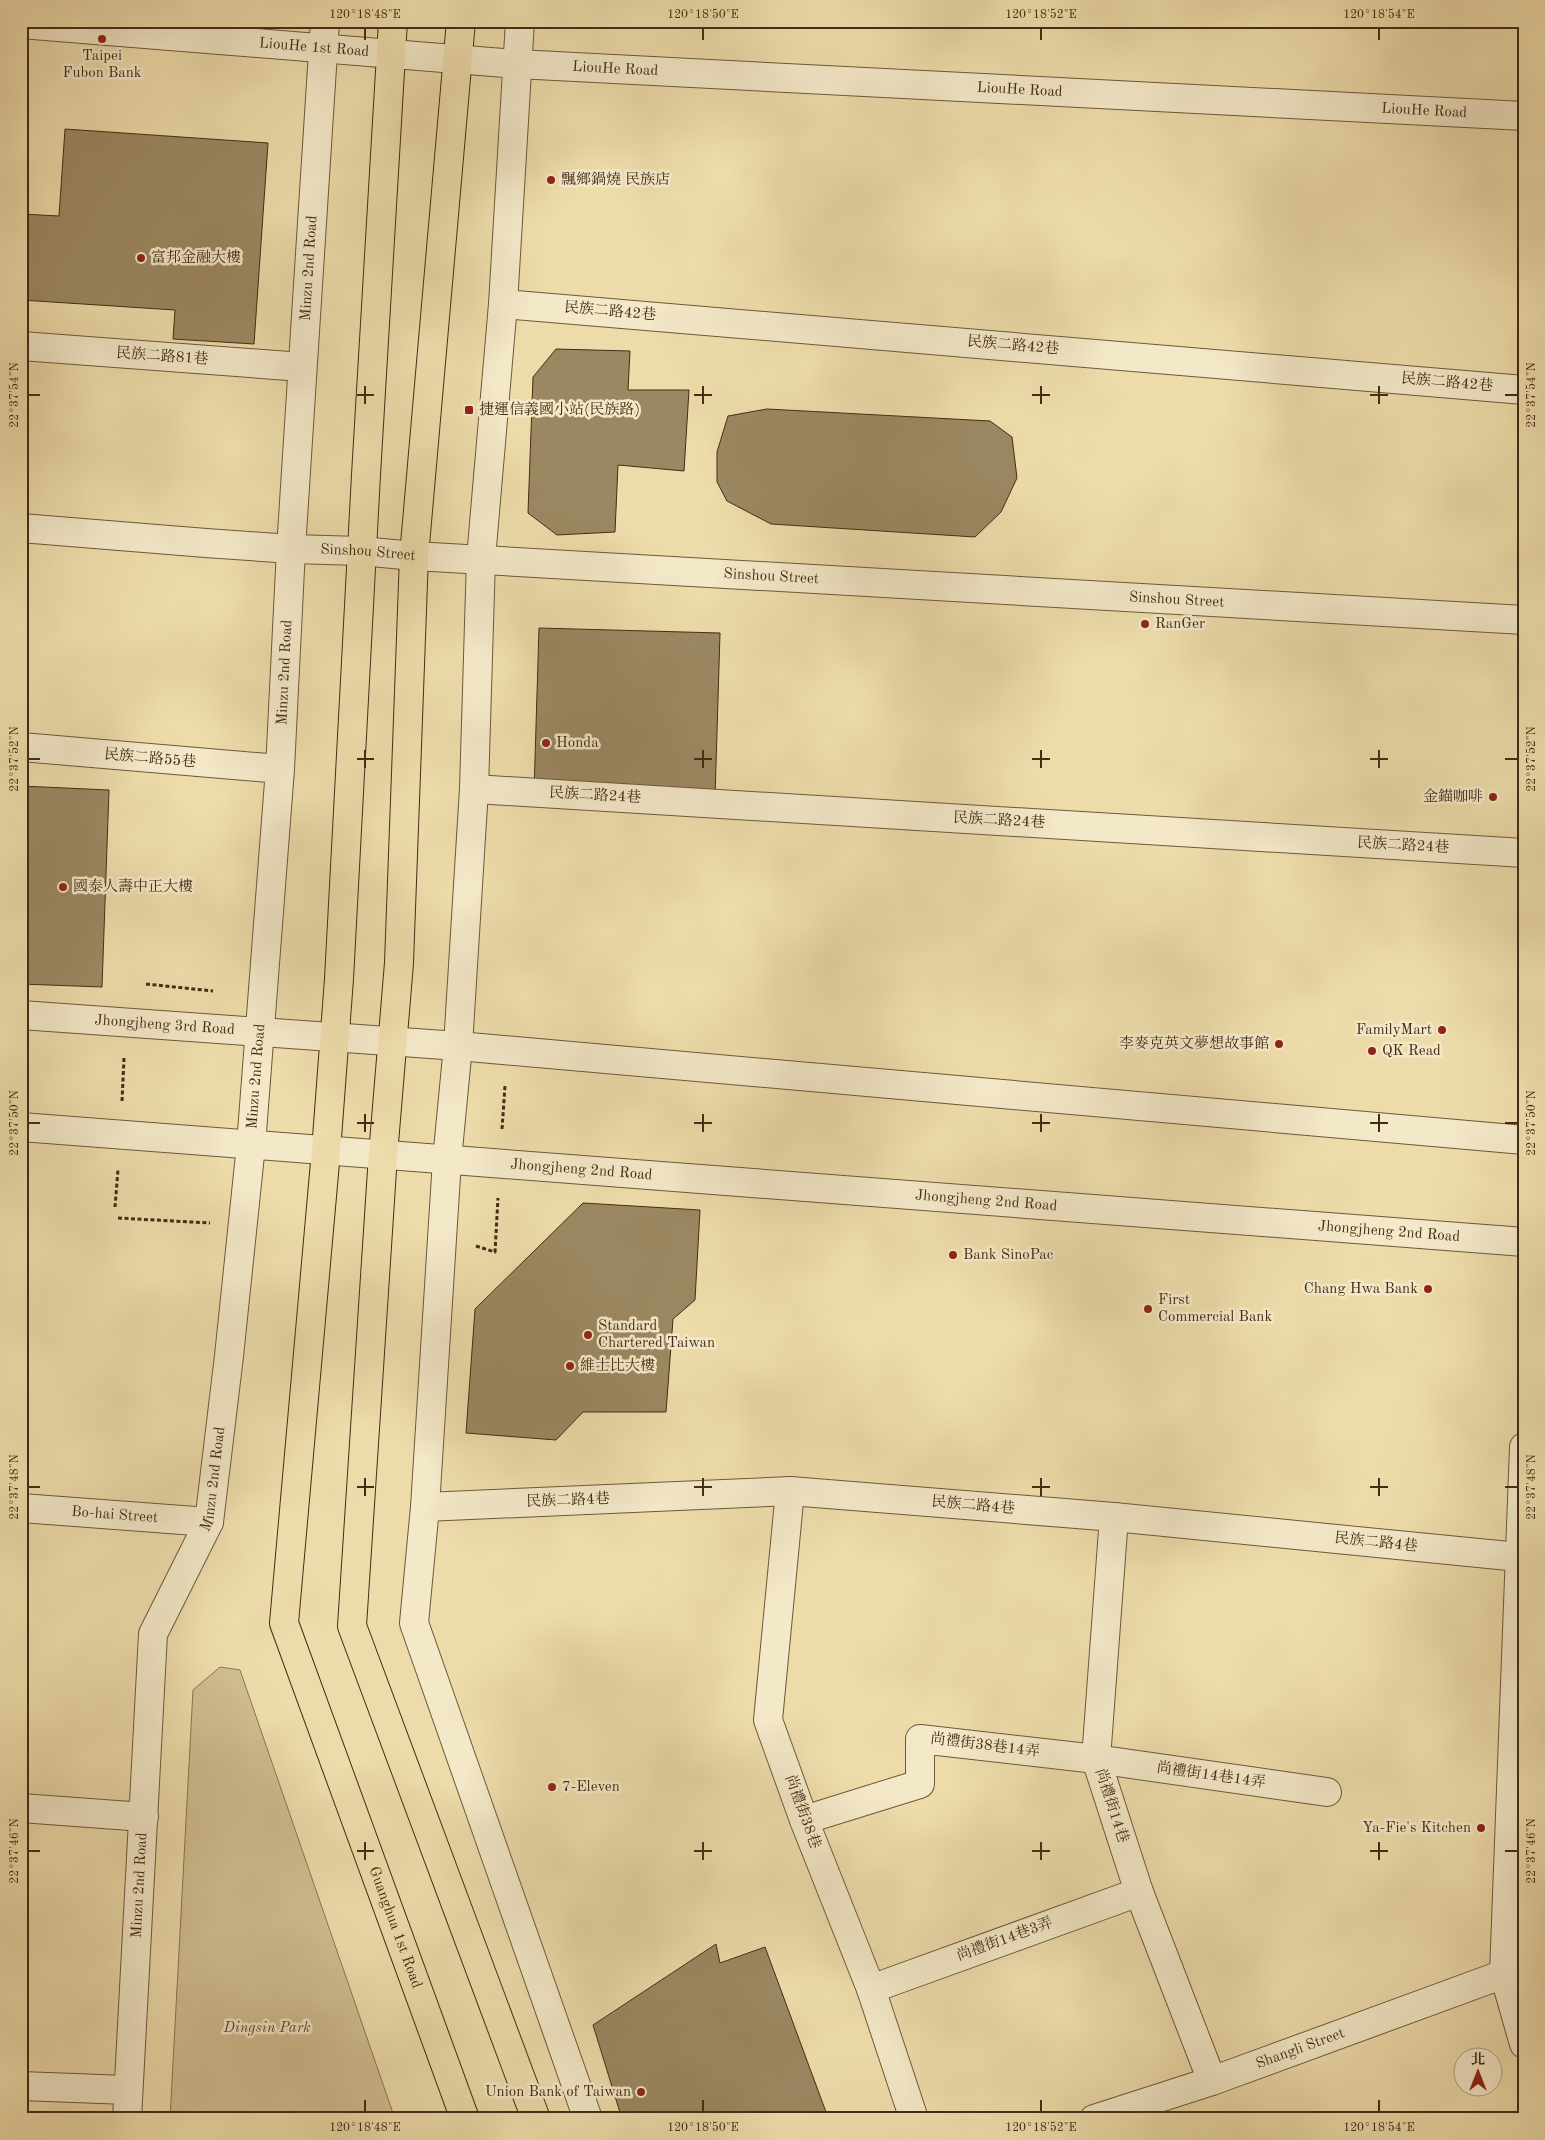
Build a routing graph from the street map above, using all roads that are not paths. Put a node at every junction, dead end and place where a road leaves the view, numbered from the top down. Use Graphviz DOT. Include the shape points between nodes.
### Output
graph roads {
  1 [pos="325,21"];
  2 [pos="393,21"];
  3 [pos="461,21"];
  4 [pos="520,21"];
  5 [pos="21,24"];
  6 [pos="323,49"];
  7 [pos="391,54"];
  8 [pos="458,60"];
  9 [pos="517,64"];
  10 [pos="1524,116"];
  11 [pos="503,304"];
  12 [pos="21,346"];
  13 [pos="302,367"];
  14 [pos="1524,390"];
  15 [pos="21,528"];
  16 [pos="291,549"];
  17 [pos="361,550"];
  18 [pos="414,556"];
  19 [pos="481,558"];
  20 [pos="1524,620"];
  21 [pos="21,747"];
  22 [pos="280,769"];
  23 [pos="474,789"];
  24 [pos="1524,853"];
  25 [pos="21,1015"];
  26 [pos="259,1032"];
  27 [pos="335,1037"];
  28 [pos="393,1041"];
  29 [pos="458,1046"];
  30 [pos="21,1127"];
  31 [pos="1524,1140"];
  32 [pos="251,1145"];
  33 [pos="326,1151"];
  34 [pos="383,1155"];
  35 [pos="446,1160"];
  36 [pos="1524,1242"];
  37 [pos="1524,1447"];
  38 [pos="790,1492"];
  39 [pos="425,1507"];
  40 [pos="21,1508"];
  41 [pos="1114,1517"];
  42 [pos="209,1522"];
  43 [pos="1519,1557"];
  44 [pos="1096,1760"];
  45 [pos="1327,1792"];
  46 [pos="21,1808"];
  47 [pos="144,1816"];
  48 [pos="804,1820"];
  49 [pos="1139,1892"];
  50 [pos="1504,1974"];
  51 [pos="871,1989"];
  52 [pos="1524,2044"];
  53 [pos="1212,2081"];
  54 [pos="21,2086"];
  55 [pos="127,2090"];
  56 [pos="127,2119"];
  57 [pos="465,2119"];
  58 [pos="536,2119"];
  59 [pos="588,2119"];
  60 [pos="914,2119"];
  61 [pos="1094,2119"];
  1 -- 6 [label="street, Minzu 2nd Road"];
  2 -- 7 [label="main road"];
  3 -- 8 [label="main road"];
  4 -- 9 [label="street"];
  5 -- 6 [label="street, LiouHe 1st Road"];
  6 -- 7 [label="street, LiouHe 1st Road"];
  6 -- 13 [label="street, Minzu 2nd Road"];
  7 -- 8 [label="street, LiouHe 1st Road"];
  7 -- 17 [label="main road"];
  8 -- 9 [label="street, LiouHe 1st Road"];
  8 -- 18 [label="main road"];
  9 -- 10 [label="street, LiouHe Road"];
  9 -- 11 [label="street"];
  11 -- 14 [label="street, 民族二路42巷"];
  11 -- 19 [label="street"];
  12 -- 13 [label="street, 民族二路81巷"];
  13 -- 16 [label="street, Minzu 2nd Road"];
  15 -- 16 [label="street, Sinshou Street"];
  16 -- 17 [label="street, Sinshou Street"];
  16 -- 22 [label="street, Minzu 2nd Road"];
  17 -- 18 [label="street, Sinshou Street"];
  17 -- 27 [label="main road"];
  18 -- 19 [label="street, Sinshou Street"];
  18 -- 28 [label="main road" via="399,963"];
  19 -- 20 [label="street, Sinshou Street"];
  19 -- 23 [label="street"];
  21 -- 22 [label="street, 民族二路55巷"];
  22 -- 26 [label="street, Minzu 2nd Road"];
  23 -- 24 [label="street, 民族二路24巷"];
  23 -- 29 [label="street"];
  25 -- 26 [label="street, Jhongjheng 3rd Road"];
  26 -- 27 [label="street, Jhongjheng 3rd Road"];
  26 -- 32 [label="street, Minzu 2nd Road"];
  27 -- 28 [label="street, Jhongjheng 3rd Road"];
  27 -- 33 [label="main road"];
  28 -- 29 [label="street, Jhongjheng 3rd Road"];
  28 -- 34 [label="main road"];
  29 -- 31 [label="street"];
  29 -- 35 [label="street"];
  30 -- 32 [label="street"];
  32 -- 33 [label="street"];
  32 -- 42 [label="street, Minzu 2nd Road"];
  33 -- 34 [label="street"];
  33 -- 57 [label="main road, Guanghua 1st Road" via="284,1622"];
  34 -- 35 [label="street"];
  34 -- 58 [label="main road" via="352,1626"];
  35 -- 36 [label="street, Jhongjheng 2nd Road"];
  35 -- 39 [label="street"];
  37 -- 43 [label="street"];
  38 -- 39 [label="street, 民族二路4巷"];
  38 -- 41 [label="street, 民族二路4巷"];
  38 -- 48 [label="street, 尚禮街38巷" via="768,1720"];
  39 -- 59 [label="street" via="414,1622"];
  40 -- 42 [label="street, Bo-hai Street"];
  41 -- 43 [label="street, 民族二路4巷"];
  41 -- 44 [label="street, 尚禮街14巷"];
  42 -- 47 [label="street, Minzu 2nd Road" via="153,1634"];
  43 -- 50 [label="street"];
  44 -- 45 [label="street, 尚禮街14巷14弄"];
  44 -- 48 [label="street, 尚禮街38巷14弄" via="920,1738 920,1784"];
  44 -- 49 [label="street, 尚禮街14巷"];
  46 -- 47 [label="street"];
  47 -- 55 [label="street, Minzu 2nd Road"];
  48 -- 51 [label="street, 尚禮街38巷"];
  49 -- 51 [label="street, 尚禮街14巷3弄"];
  49 -- 53 [label="street, 尚禮街14巷"];
  50 -- 52 [label="street"];
  50 -- 53 [label="street, Shangli Street"];
  51 -- 60 [label="street, 尚禮街38巷"];
  53 -- 61 [label="street, Shangli Street"];
  54 -- 55 [label="street"];
  55 -- 56 [label="street, Minzu 2nd Road"];
}
